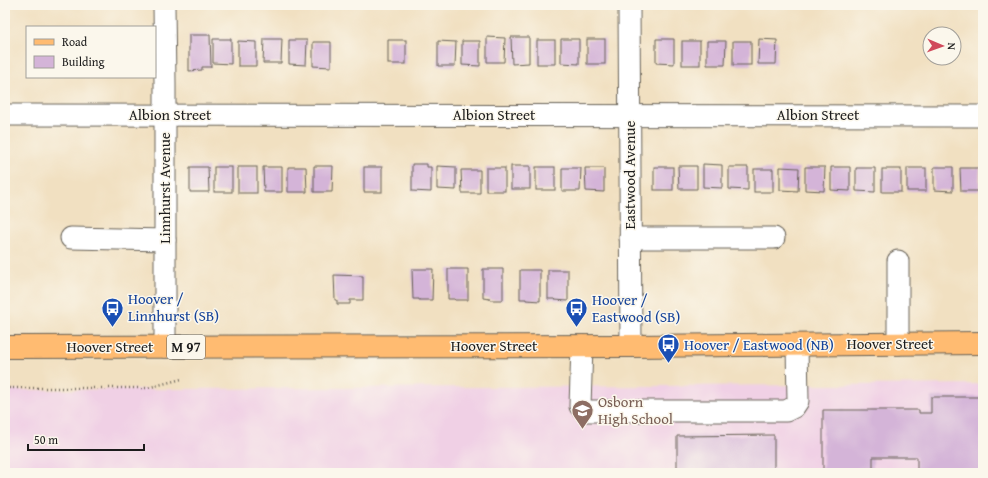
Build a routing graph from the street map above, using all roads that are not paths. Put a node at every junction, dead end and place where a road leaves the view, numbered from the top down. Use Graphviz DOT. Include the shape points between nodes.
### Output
graph roads {
  1 [pos="164,5"];
  2 [pos="629,5"];
  3 [pos="5,114"];
  4 [pos="165,115"];
  5 [pos="629,115"];
  6 [pos="983,116"];
  7 [pos="71,238"];
  8 [pos="630,238"];
  9 [pos="774,238"];
  10 [pos="165,240"];
  11 [pos="898,261"];
  12 [pos="983,343"];
  13 [pos="898,344"];
  14 [pos="797,345"];
  15 [pos="582,346"];
  16 [pos="631,346"];
  17 [pos="5,347"];
  18 [pos="165,347"];
  1 -- 4 [label="street, Linnhurst Avenue"];
  2 -- 5 [label="street, Eastwood Avenue"];
  3 -- 4 [label="street, Albion Street"];
  4 -- 5 [label="street, Albion Street"];
  4 -- 10 [label="street, Linnhurst Avenue"];
  5 -- 6 [label="street, Albion Street"];
  5 -- 8 [label="street, Eastwood Avenue"];
  7 -- 10 [label="street"];
  8 -- 9 [label="street"];
  8 -- 16 [label="street, Eastwood Avenue"];
  10 -- 18 [label="street, Linnhurst Avenue"];
  11 -- 13 [label="street"];
  12 -- 13 [label="main road, Hoover Street / M 97"];
  13 -- 14 [label="main road, Hoover Street / M 97"];
  14 -- 15 [label="street" via="798,401 786,412 586,411 580,406"];
  14 -- 16 [label="main road, Hoover Street / M 97"];
  15 -- 16 [label="main road, Hoover Street / M 97"];
  15 -- 18 [label="main road, Hoover Street / M 97"];
  17 -- 18 [label="main road, Hoover Street / M 97"];
}
